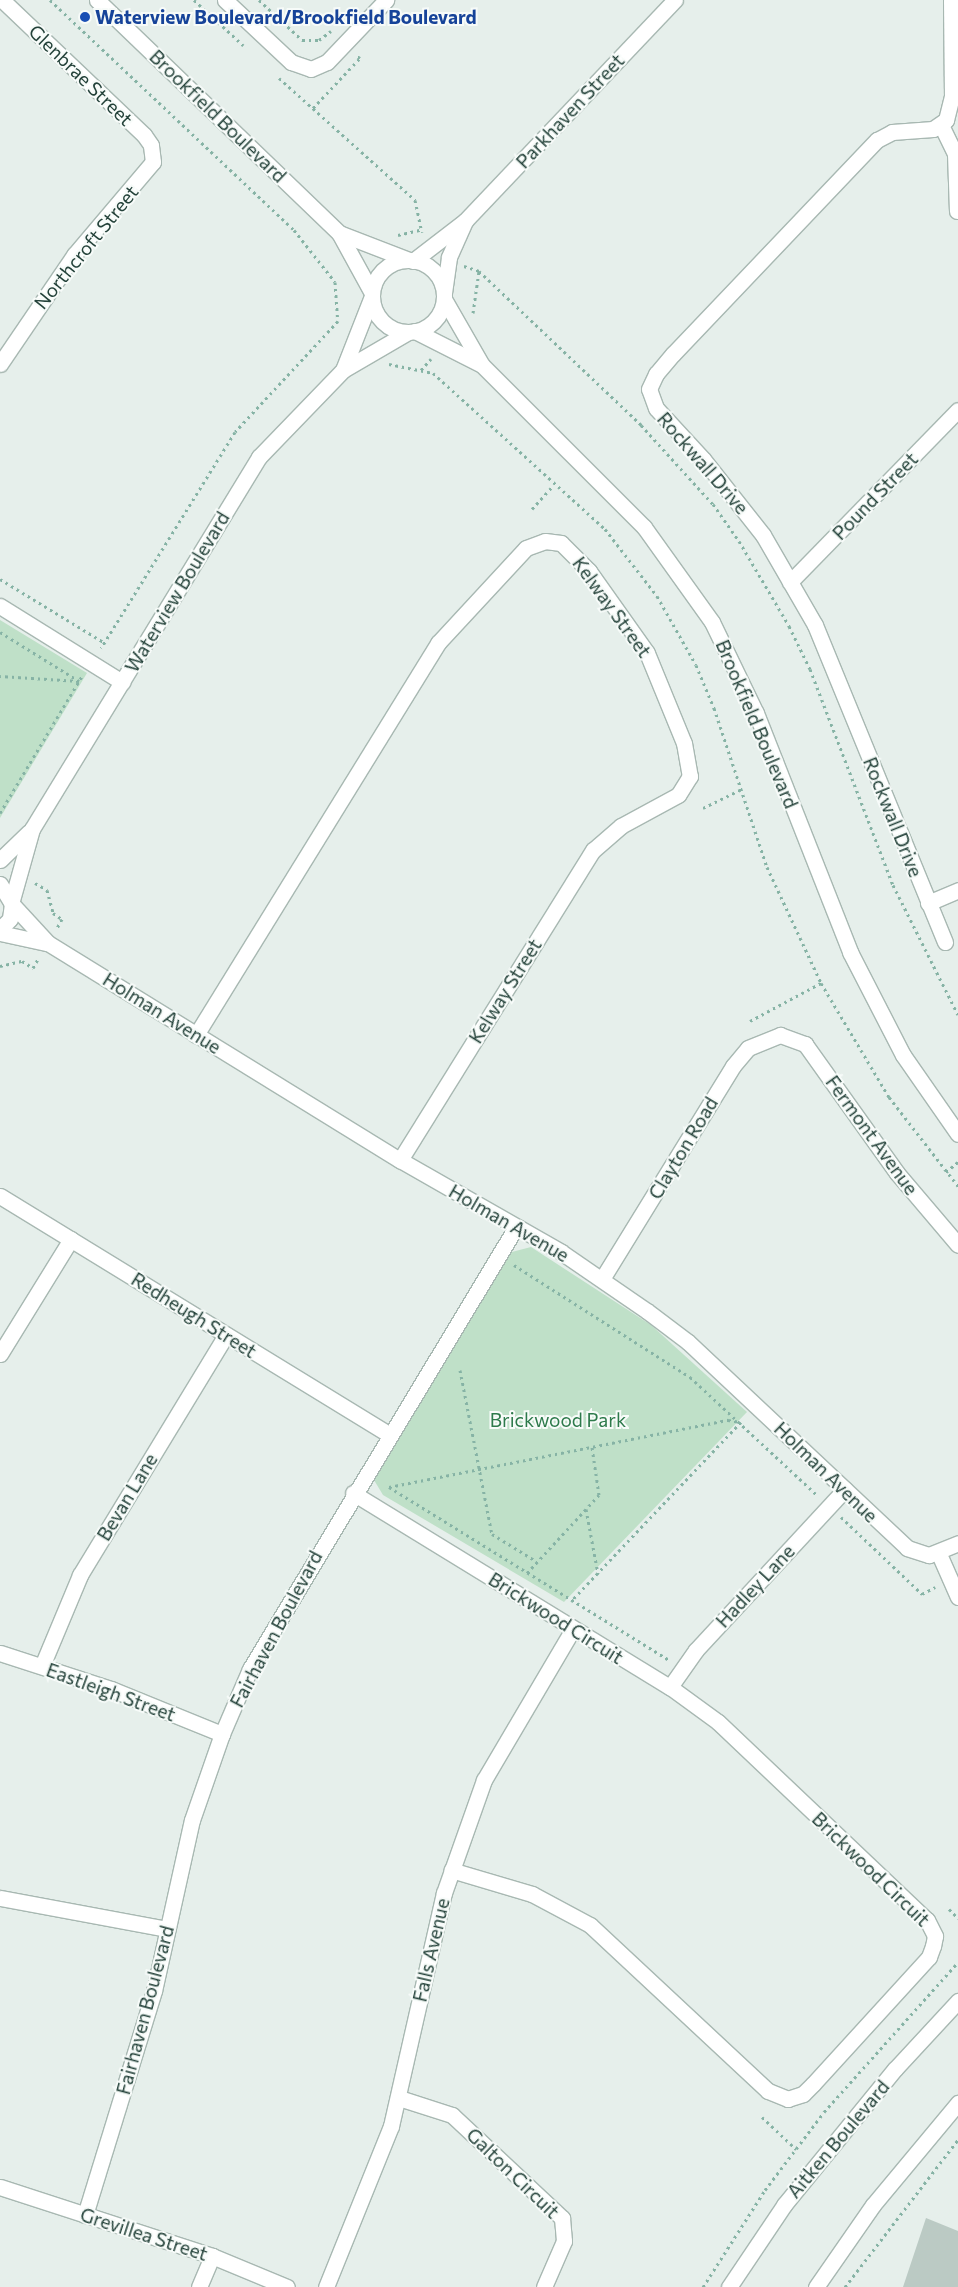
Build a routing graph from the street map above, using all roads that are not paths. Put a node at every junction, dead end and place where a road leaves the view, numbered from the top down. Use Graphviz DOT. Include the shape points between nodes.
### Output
graph roads {
  1 [pos="2,0"];
  2 [pos="97,0"];
  3 [pos="225,0"];
  4 [pos="386,0"];
  5 [pos="675,0"];
  6 [pos="952,0"];
  7 [pos="941,125"];
  8 [pos="153,155"];
  9 [pos="958,211"];
  10 [pos="465,221"];
  11 [pos="339,233"];
  12 [pos="411,260"];
  13 [pos="372,295"];
  14 [pos="444,296"];
  15 [pos="412,332"];
  16 [pos="0,364"];
  17 [pos="482,365"];
  18 [pos="343,370"];
  19 [pos="958,410"];
  20 [pos="790,582"];
  21 [pos="0,606"];
  22 [pos="122,682"];
  23 [pos="32,829"];
  24 [pos="0,860"];
  25 [pos="0,884"];
  26 [pos="958,890"];
  27 [pos="12,902"];
  28 [pos="928,903"];
  29 [pos="0,931"];
  30 [pos="945,942"];
  31 [pos="48,943"];
  32 [pos="196,1035"];
  33 [pos="780,1035"];
  34 [pos="958,1134"];
  35 [pos="400,1160"];
  36 [pos="0,1196"];
  37 [pos="516,1227"];
  38 [pos="71,1239"];
  39 [pos="958,1245"];
  40 [pos="602,1279"];
  41 [pos="226,1335"];
  42 [pos="0,1354"];
  43 [pos="388,1434"];
  44 [pos="845,1489"];
  45 [pos="353,1493"];
  46 [pos="958,1543"];
  47 [pos="934,1554"];
  48 [pos="958,1597"];
  49 [pos="573,1629"];
  50 [pos="0,1653"];
  51 [pos="42,1666"];
  52 [pos="670,1687"];
  53 [pos="222,1734"];
  54 [pos="450,1870"];
  55 [pos="0,1898"];
  56 [pos="167,1929"];
  57 [pos="958,2001"];
  58 [pos="399,2098"];
  59 [pos="958,2103"];
  60 [pos="0,2187"];
  61 [pos="85,2215"];
  62 [pos="212,2256"];
  63 [pos="199,2287"];
  64 [pos="287,2287"];
  65 [pos="326,2287"];
  66 [pos="544,2287"];
  67 [pos="730,2287"];
  68 [pos="816,2287"];
  1 -- 8 [label="street, Glenbrae Street" via="144,135"];
  2 -- 11 [label="street, Brookfield Boulevard"];
  3 -- 4 [label="street" via="291,62 311,68 327,62"];
  5 -- 10 [label="street, Parkhaven Street"];
  6 -- 7 [label="street" via="951,109"];
  7 -- 9 [label="street" via="956,154"];
  7 -- 20 [label="street, Rockwall Drive" via="892,132 877,140 651,382 651,398 656,408 734,496"];
  8 -- 16 [label="street, Northcroft Street" via="150,168 74,255"];
  10 -- 12 [label="street, Parkhaven Street"];
  10 -- 14 [label="street, Parkhaven Street" via="449,257"];
  11 -- 12 [label="street, Brookfield Boulevard"];
  11 -- 13 [label="street, Brookfield Boulevard"];
  12 -- 13 [label="street" via="398,261 380,273"];
  12 -- 14 [label="street" via="435,272"];
  13 -- 15 [label="street" via="379,318 397,330"];
  13 -- 18 [label="street, Waterview Boulevard"];
  14 -- 15 [label="street" via="435,320"];
  14 -- 17 [label="street, Brookfield Boulevard"];
  15 -- 17 [label="street, Brookfield Boulevard"];
  15 -- 18 [label="street, Waterview Boulevard"];
  17 -- 34 [label="street, Brookfield Boulevard" via="644,527 712,622 756,713 850,952 904,1054"];
  18 -- 22 [label="street, Waterview Boulevard" via="259,457"];
  19 -- 20 [label="street, Pound Street"];
  20 -- 28 [label="street, Rockwall Drive" via="838,678"];
  21 -- 22 [label="street"];
  22 -- 23 [label="street, Waterview Boulevard"];
  23 -- 24 [label="street, Waterview Boulevard"];
  23 -- 27 [label="street, Waterview Boulevard"];
  25 -- 27 [label="street, Holman Avenue"];
  26 -- 28 [label="street"];
  27 -- 29 [label="street, Waterview Boulevard" via="10,918"];
  27 -- 31 [label="street, Holman Avenue"];
  28 -- 30 [label="street, Rockwall Drive"];
  29 -- 31 [label="street, Holman Avenue"];
  31 -- 32 [label="street, Holman Avenue"];
  32 -- 35 [label="street, Holman Avenue"];
  32 -- 35 [label="street, Kelway Street" via="438,643 526,548 546,541 561,543 589,571 647,653 684,743 690,776 678,795 621,826 593,850"];
  33 -- 39 [label="street, Fermont Avenue" via="805,1044 897,1173"];
  33 -- 40 [label="street, Clayton Road" via="748,1048 733,1066"];
  35 -- 37 [label="street, Holman Avenue"];
  36 -- 38 [label="street, Redheugh Street"];
  37 -- 40 [label="street, Holman Avenue"];
  37 -- 43 [label="street, Fairhaven Boulevard"];
  38 -- 41 [label="street, Redheugh Street"];
  38 -- 42 [label="street"];
  40 -- 44 [label="street, Holman Avenue" via="688,1342"];
  41 -- 43 [label="street, Redheugh Street"];
  41 -- 51 [label="street, Bevan Lane" via="80,1575"];
  43 -- 45 [label="street, Fairhaven Boulevard"];
  44 -- 47 [label="street, Holman Avenue" via="907,1548"];
  44 -- 52 [label="street, Hadley Lane" via="682,1667"];
  45 -- 49 [label="street, Brickwood Circuit"];
  45 -- 53 [label="street, Fairhaven Boulevard" via="268,1636"];
  46 -- 47 [label="street"];
  47 -- 48 [label="street"];
  49 -- 52 [label="street, Brickwood Circuit"];
  49 -- 54 [label="street, Falls Avenue" via="484,1780"];
  50 -- 51 [label="street, Eastleigh Street"];
  51 -- 53 [label="street, Eastleigh Street"];
  52 -- 54 [label="street, Brickwood Circuit" via="718,1722 932,1927 934,1941 929,1957 804,2094 788,2099 768,2091 621,1951 565,1909 532,1894"];
  53 -- 56 [label="street, Fairhaven Boulevard" via="187,1837"];
  54 -- 58 [label="street, Falls Avenue"];
  55 -- 56 [label="street" via="86,1917"];
  56 -- 61 [label="street, Fairhaven Boulevard" via="154,1991"];
  57 -- 67 [label="street, Aitken Boulevard" via="895,2069 784,2204"];
  58 -- 65 [label="street, Falls Avenue" via="376,2166"];
  58 -- 66 [label="street, Galton Circuit" via="452,2115 562,2218 564,2242"];
  59 -- 68 [label="street" via="873,2204"];
  60 -- 61 [label="street, Grevillea Street"];
  61 -- 62 [label="street, Grevillea Street"];
  62 -- 63 [label="street"];
  62 -- 64 [label="street, Grevillea Street"];
}
